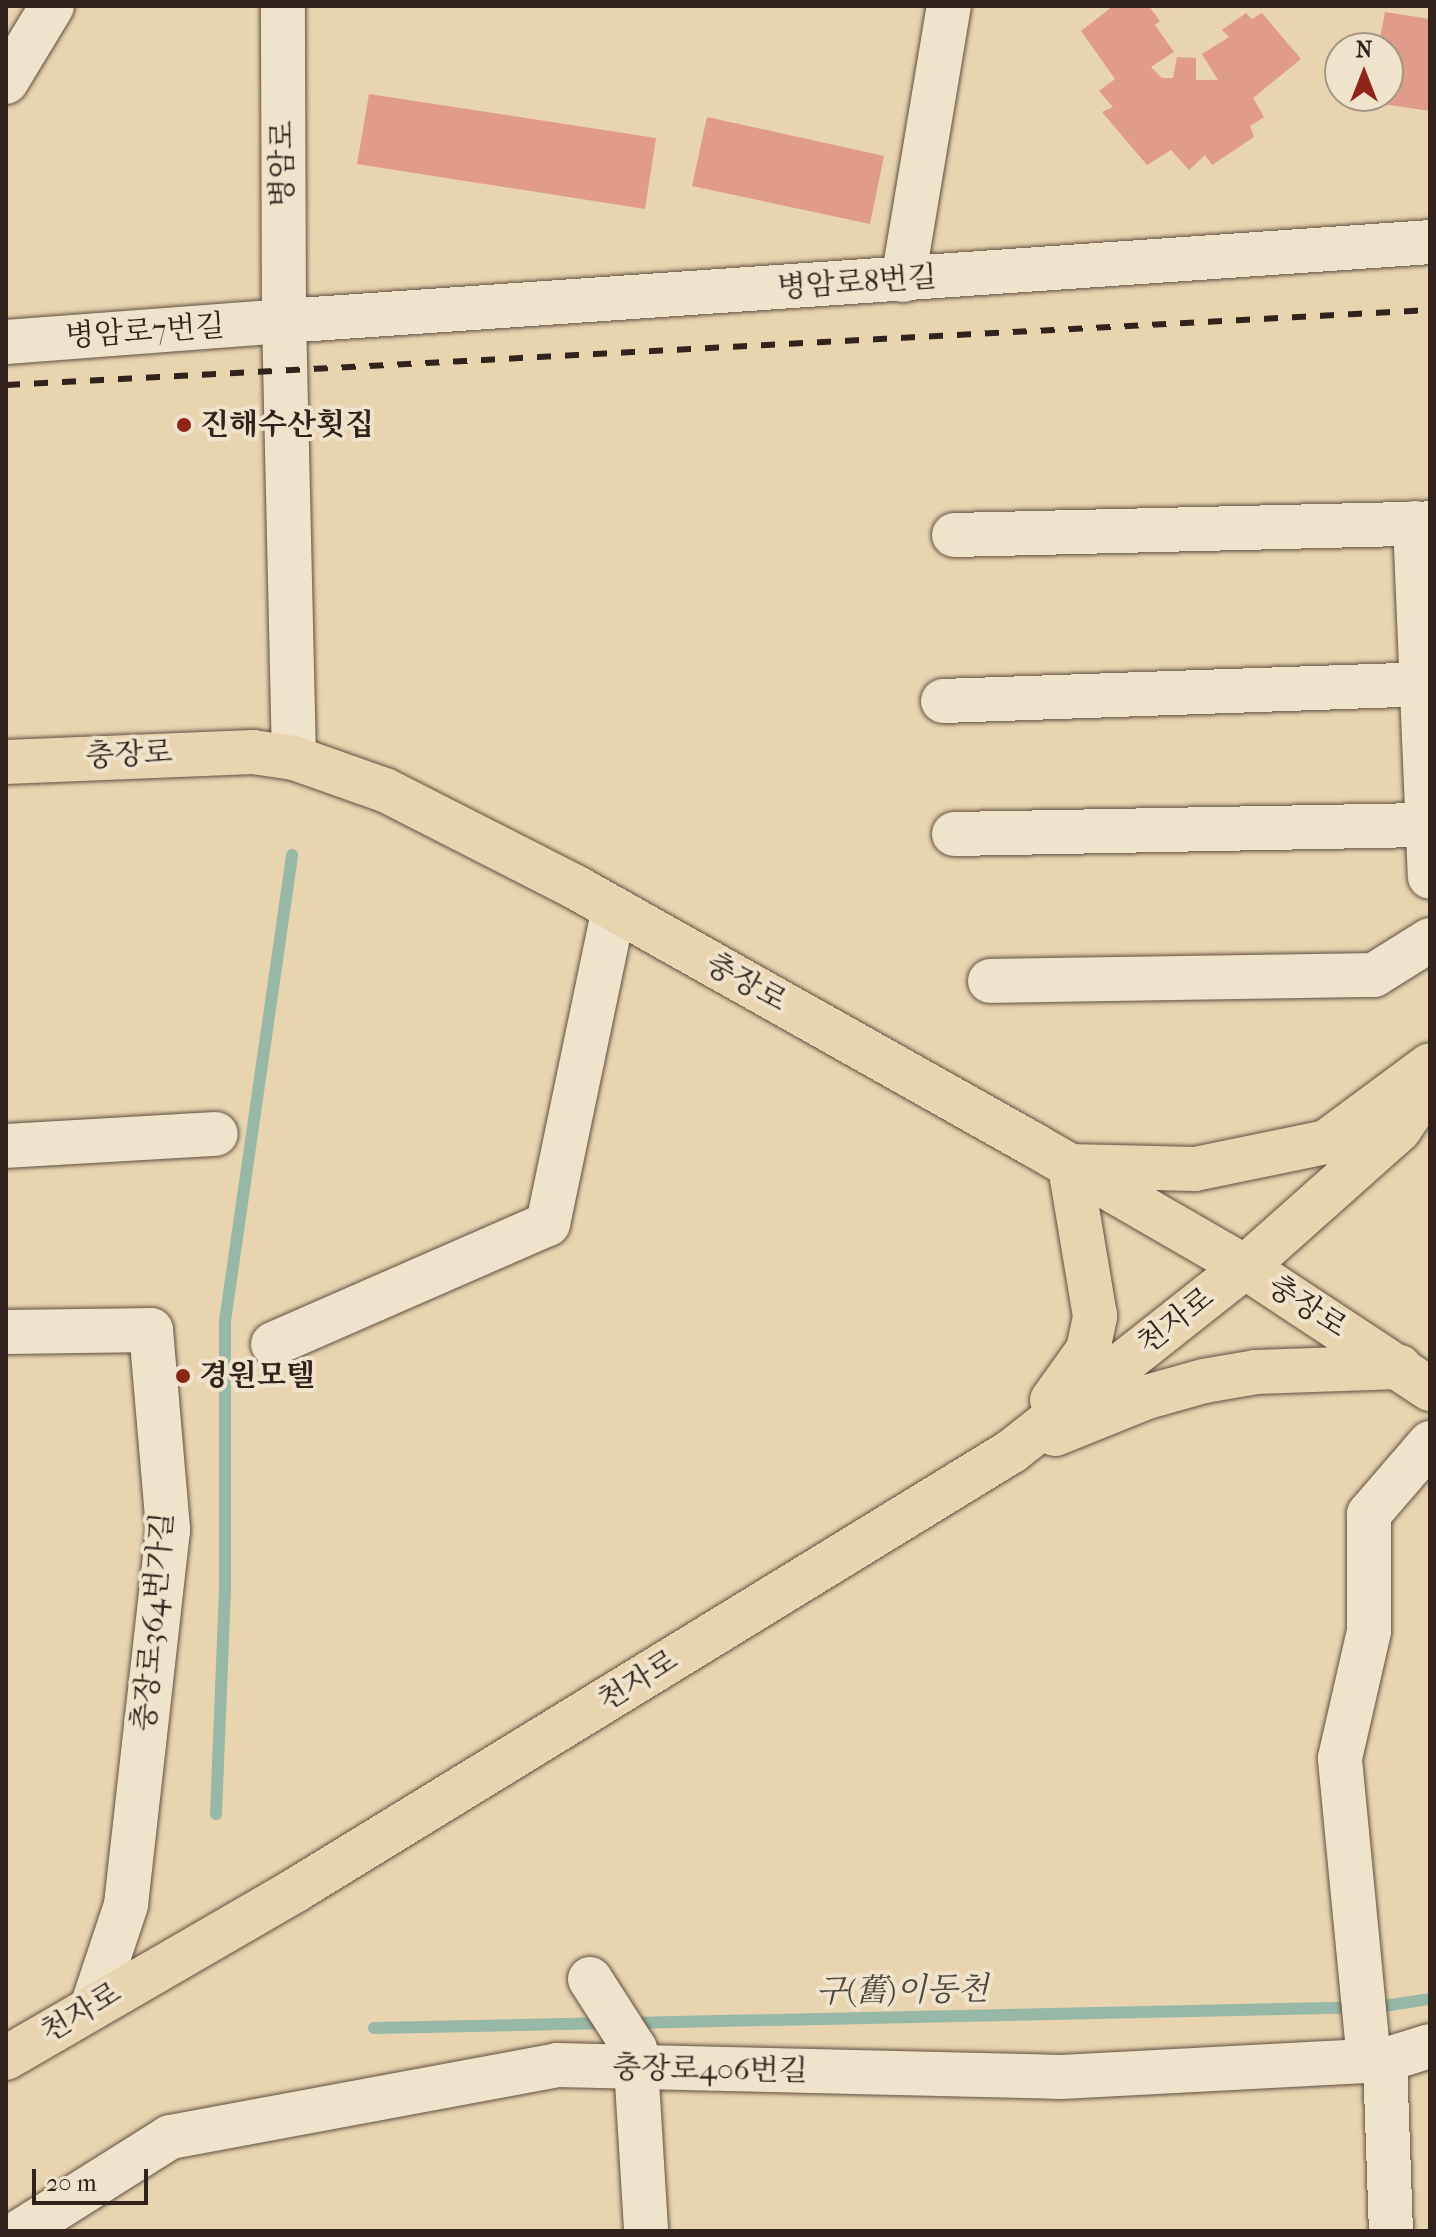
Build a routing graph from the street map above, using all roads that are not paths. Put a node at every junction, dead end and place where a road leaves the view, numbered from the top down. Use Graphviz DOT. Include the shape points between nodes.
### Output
graph roads {
  1 [pos="52,6"];
  2 [pos="283,6"];
  3 [pos="949,6"];
  4 [pos="6,82"];
  5 [pos="1430,242"];
  6 [pos="903,280"];
  7 [pos="284,321"];
  8 [pos="6,342"];
  9 [pos="1422,523"];
  10 [pos="954,535"];
  11 [pos="1424,685"];
  12 [pos="943,701"];
  13 [pos="294,758"];
  14 [pos="6,762"];
  15 [pos="1427,825"];
  16 [pos="954,834"];
  17 [pos="1430,877"];
  18 [pos="614,909"];
  19 [pos="1430,940"];
  20 [pos="990,981"];
  21 [pos="1430,1065"];
  22 [pos="1430,1084"];
  23 [pos="1415,1119"];
  24 [pos="216,1134"];
  25 [pos="6,1146"];
  26 [pos="1070,1166"];
  27 [pos="1245,1267"];
  28 [pos="6,1332"];
  29 [pos="273,1344"];
  30 [pos="1415,1378"];
  31 [pos="1430,1443"];
  32 [pos="1012,1451"];
  33 [pos="599,1992"];
  34 [pos="93,2004"];
  35 [pos="1430,2046"];
  36 [pos="1374,2052"];
  37 [pos="6,2058"];
  38 [pos="634,2059"];
  39 [pos="21,2231"];
  40 [pos="646,2231"];
  41 [pos="1391,2231"];
  1 -- 4 [label="street"];
  2 -- 7 [label="street, 병암로"];
  3 -- 6 [label="street"];
  5 -- 6 [label="street, 병암로8번길"];
  6 -- 7 [label="street, 병암로8번길"];
  7 -- 8 [label="street, 병암로7번길"];
  7 -- 13 [label="street, 병암로"];
  9 -- 10 [label="street"];
  9 -- 11 [label="street"];
  11 -- 12 [label="street"];
  11 -- 15 [label="street"];
  13 -- 14 [label="main road, 충장로" via="191,752"];
  13 -- 18 [label="main road, 충장로" via="438,814"];
  15 -- 16 [label="street"];
  15 -- 17 [label="street"];
  18 -- 26 [label="main road, 충장로"];
  18 -- 29 [label="street" via="548,1224"];
  19 -- 20 [label="street" via="1374,975"];
  21 -- 26 [label="main road" via="1326,1142 1195,1169"];
  22 -- 23 [label="main road, 천자로"];
  23 -- 27 [label="main road, 천자로"];
  24 -- 25 [label="street"];
  26 -- 27 [label="main road, 충장로"];
  26 -- 32 [label="main road" via="1079,1233 1093,1281 1093,1327 1088,1350"];
  27 -- 30 [label="main road, 충장로"];
  27 -- 32 [label="main road, 천자로"];
  28 -- 34 [label="street, 충장로364번가길" via="151,1330 168,1530 126,1905"];
  30 -- 32 [label="main road" via="1256,1372 1204,1381 1147,1397"];
  31 -- 36 [label="street" via="1369,1514 1369,1631 1340,1758"];
  32 -- 34 [label="main road, 천자로" via="294,1891"];
  33 -- 38 [label="street"];
  34 -- 37 [label="main road, 천자로"];
  35 -- 36 [label="street, 충장로406번길"];
  36 -- 38 [label="street, 충장로406번길" via="1061,2077"];
  36 -- 41 [label="street"];
  38 -- 39 [label="street, 충장로406번길" via="557,2065 170,2137"];
  38 -- 40 [label="street"];
}
